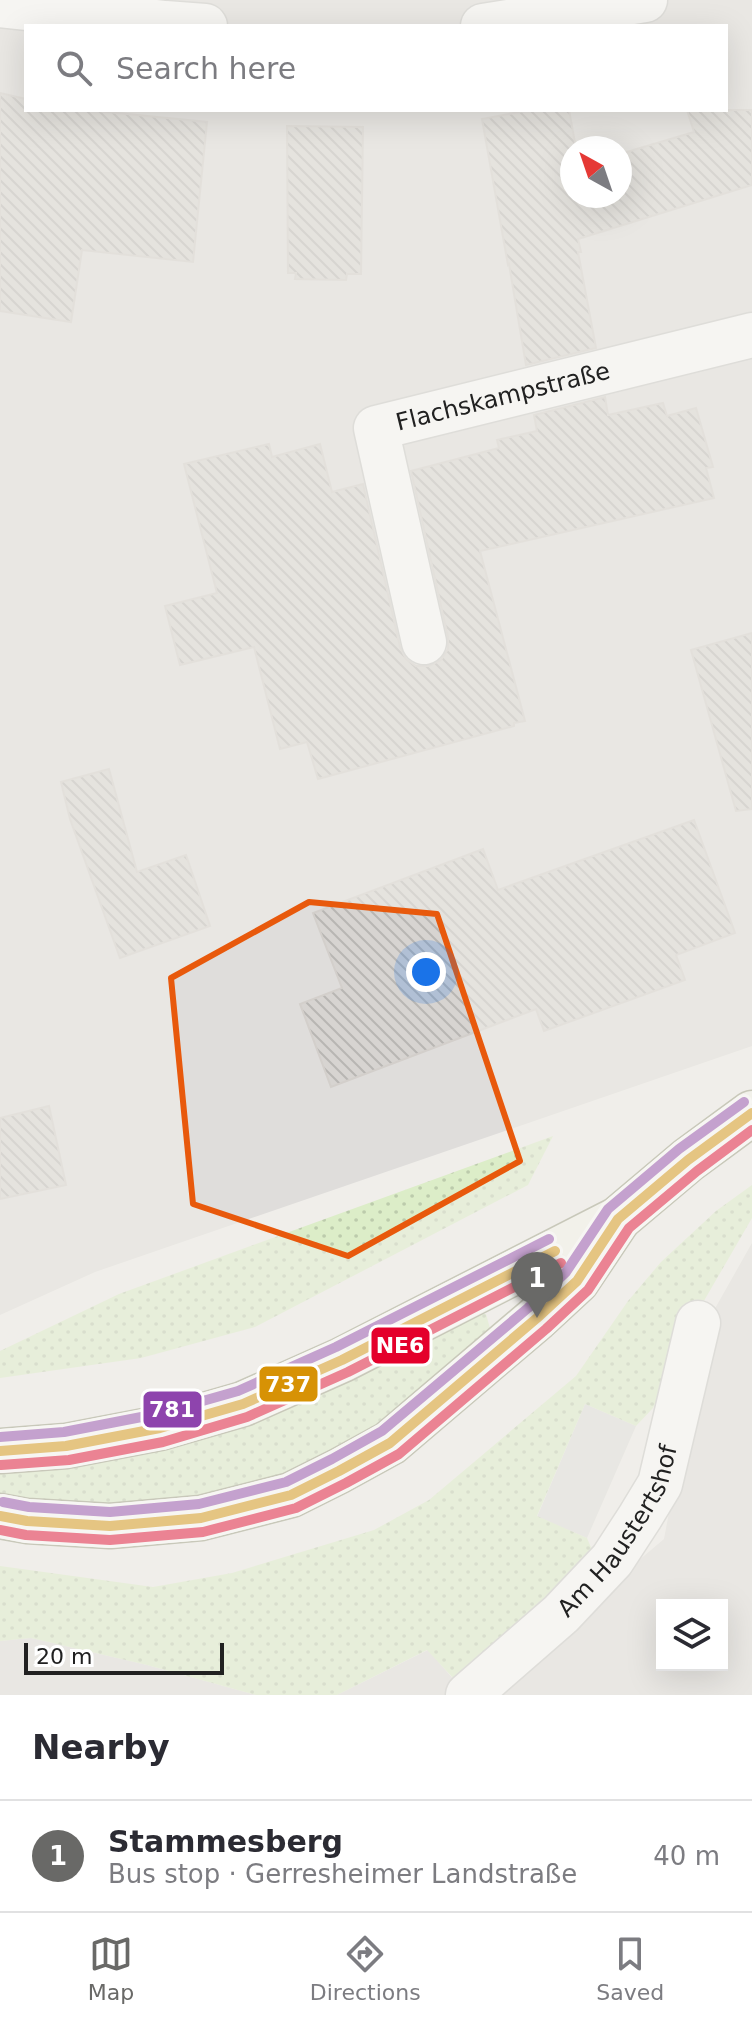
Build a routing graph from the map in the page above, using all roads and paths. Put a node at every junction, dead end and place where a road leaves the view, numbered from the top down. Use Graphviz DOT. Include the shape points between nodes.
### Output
graph roads {
  1 [pos="645,0"];
  2 [pos="0,5"];
  3 [pos="178,24"];
  4 [pos="495,24"];
  5 [pos="752,335"];
  6 [pos="424,642"];
  7 [pos="752,1113"];
  8 [pos="618,1219"];
  9 [pos="698,1323"];
  10 [pos="0,1451"];
  11 [pos="0,1516"];
  12 [pos="468,1695"];
  1 -- 4 [label="street"];
  2 -- 3 [label="street"];
  5 -- 6 [label="street, Flachskampstraße" via="376,428"];
  7 -- 8 [label="street"];
  8 -- 10 [label="street" via="342,1360 243,1404 160,1428 66,1446"];
  8 -- 11 [label="street" via="577,1281 390,1443 291,1495 201,1518 110,1526"];
  9 -- 12 [label="street, Am Haustertshof" via="660,1484 612,1560 561,1614"];
}
